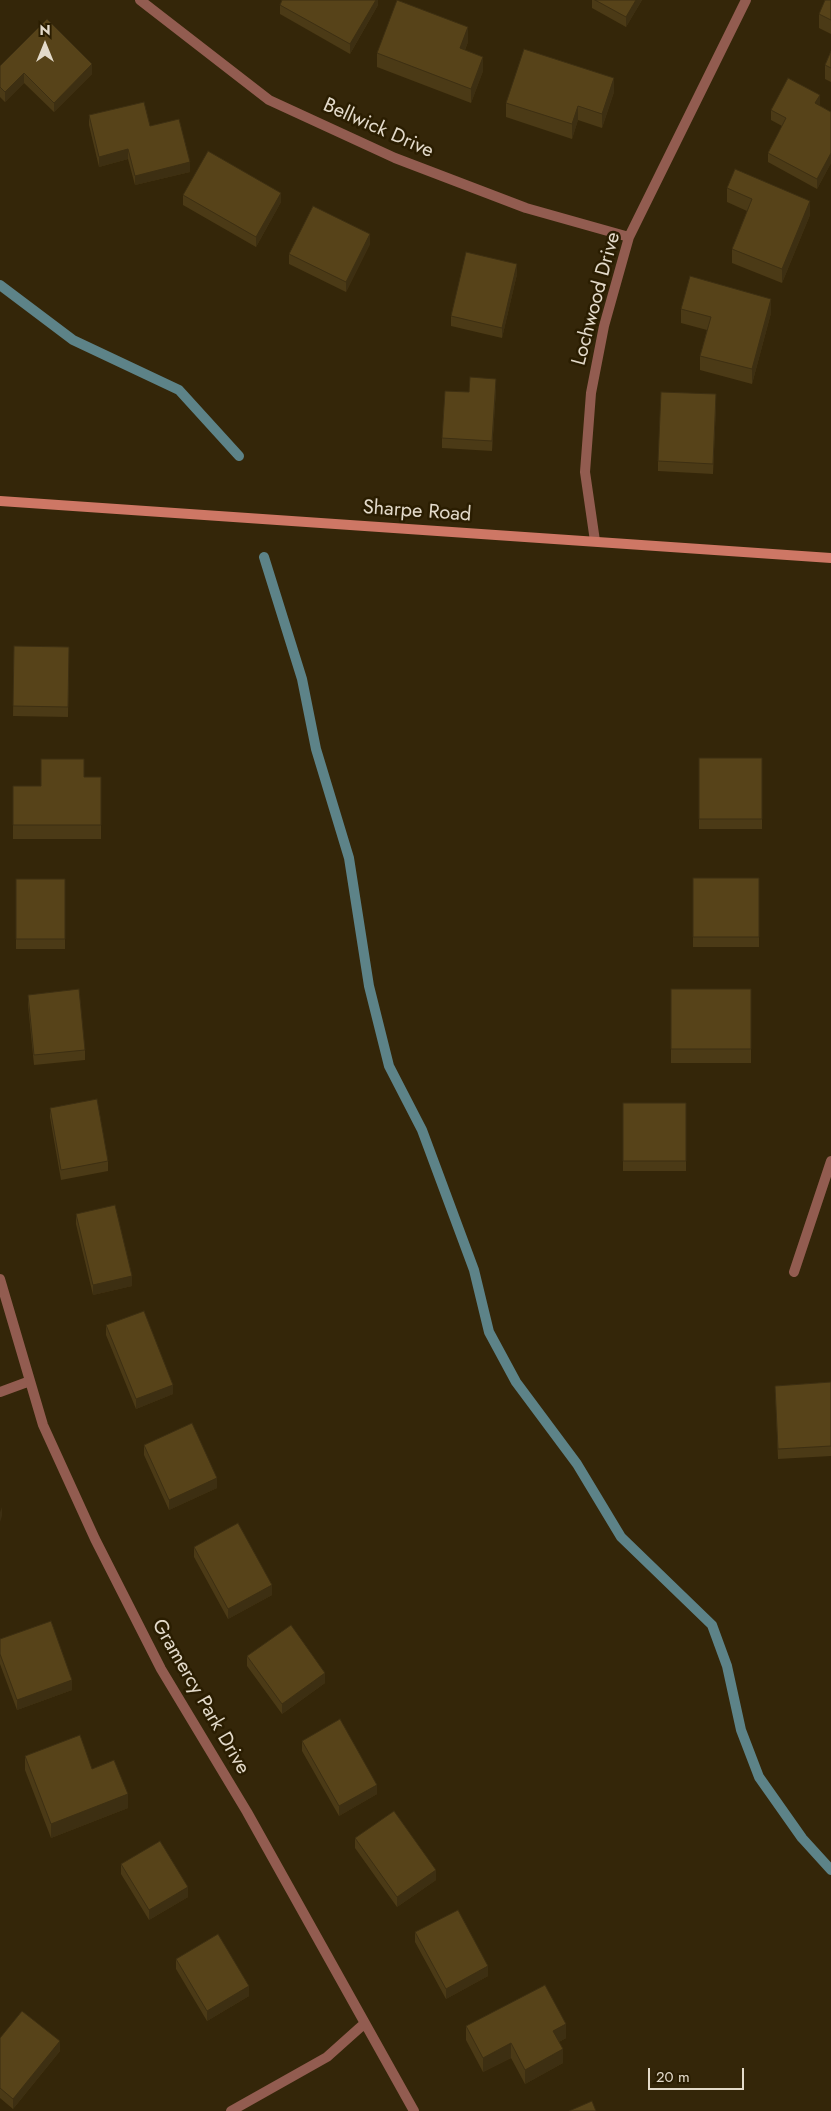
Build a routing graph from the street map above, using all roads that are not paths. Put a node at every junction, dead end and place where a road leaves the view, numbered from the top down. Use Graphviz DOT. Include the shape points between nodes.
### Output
graph roads {
  1 [pos="140,0"];
  2 [pos="746,0"];
  3 [pos="629,236"];
  4 [pos="0,501"];
  5 [pos="595,541"];
  6 [pos="831,558"];
  7 [pos="831,1161"];
  8 [pos="794,1272"];
  9 [pos="0,1280"];
  10 [pos="30,1381"];
  11 [pos="0,1392"];
  12 [pos="365,2023"];
  13 [pos="231,2111"];
  14 [pos="414,2111"];
  1 -- 3 [label="street, Bellwick Drive" via="269,100 395,158 526,208"];
  2 -- 3 [label="street, Lochwood Drive"];
  3 -- 5 [label="street, Lochwood Drive" via="604,326 591,393 585,472"];
  4 -- 5 [label="street, Sharpe Road"];
  5 -- 6 [label="street, Sharpe Road"];
  7 -- 8 [label="street"];
  9 -- 10 [label="street, Gramercy Park Drive"];
  10 -- 11 [label="street"];
  10 -- 12 [label="street, Gramercy Park Drive" via="43,1425 91,1530 161,1669 247,1812"];
  12 -- 13 [label="street" via="327,2057"];
  12 -- 14 [label="street, Gramercy Park Drive"];
}
